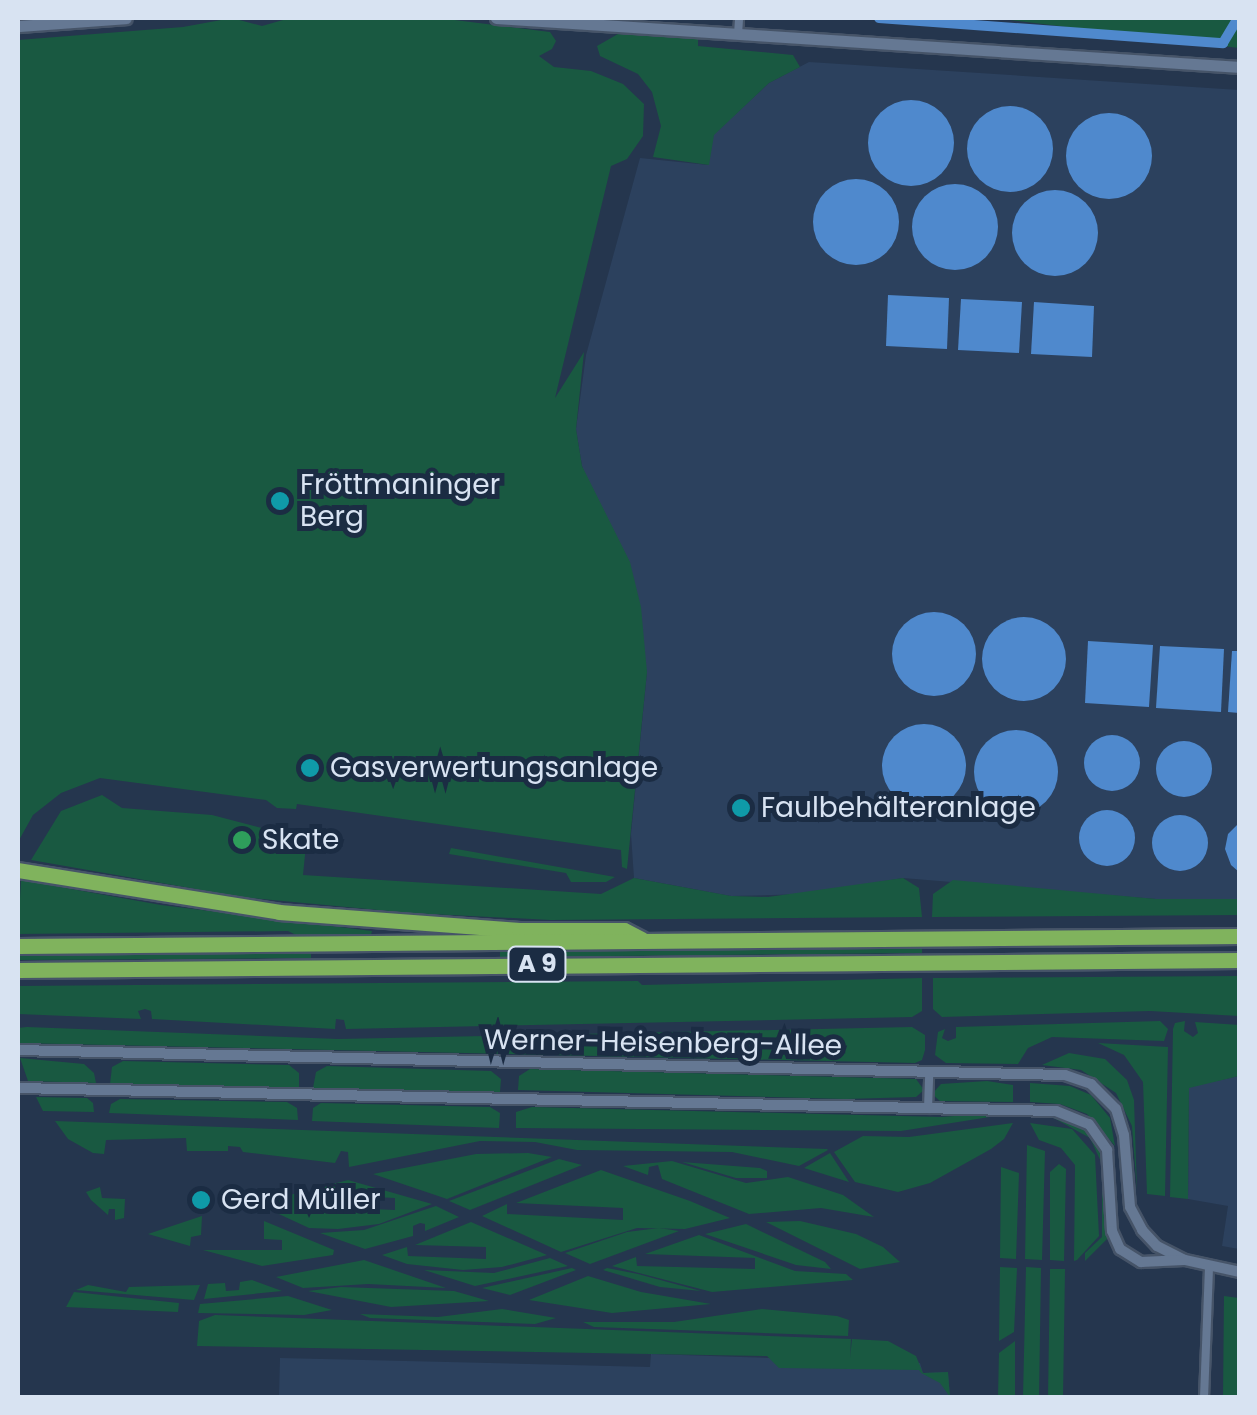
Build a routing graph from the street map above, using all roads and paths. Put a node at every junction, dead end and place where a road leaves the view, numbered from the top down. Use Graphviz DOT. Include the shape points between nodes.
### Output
graph roads {
  1 [pos="126,18"];
  2 [pos="496,18"];
  3 [pos="739,18"];
  4 [pos="18,26"];
  5 [pos="738,34"];
  6 [pos="1240,67"];
  7 [pos="18,870"];
  8 [pos="1240,936"];
  9 [pos="649,942"];
  10 [pos="18,946"];
  11 [pos="1240,960"];
  12 [pos="18,970"];
  13 [pos="18,1050"];
  14 [pos="929,1072"];
  15 [pos="18,1088"];
  16 [pos="928,1109"];
  17 [pos="1185,1260"];
  18 [pos="1209,1265"];
  19 [pos="1240,1272"];
  20 [pos="1204,1398"];
  1 -- 4 [label="main road"];
  2 -- 5 [label="main road"];
  3 -- 5 [label="street"];
  5 -- 6 [label="main road"];
  7 -- 9 [label="highway" via="279,912 519,930 624,930"];
  8 -- 9 [label="highway, A 9"];
  9 -- 10 [label="highway, A 9"];
  11 -- 12 [label="highway, A 9"];
  13 -- 14 [label="street, Werner-Heisenberg-Allee"];
  14 -- 16 [label="street"];
  14 -- 17 [label="street, Werner-Heisenberg-Allee" via="1081,1079 1108,1099 1121,1122 1134,1218 1156,1246"];
  15 -- 16 [label="street, Werner-Heisenberg-Allee"];
  16 -- 17 [label="street, Werner-Heisenberg-Allee" via="1044,1109 1078,1117 1107,1150 1112,1232 1120,1250 1141,1262"];
  17 -- 18 [label="street, Werner-Heisenberg-Allee"];
  18 -- 19 [label="street, Werner-Heisenberg-Allee"];
  18 -- 20 [label="street"];
}
